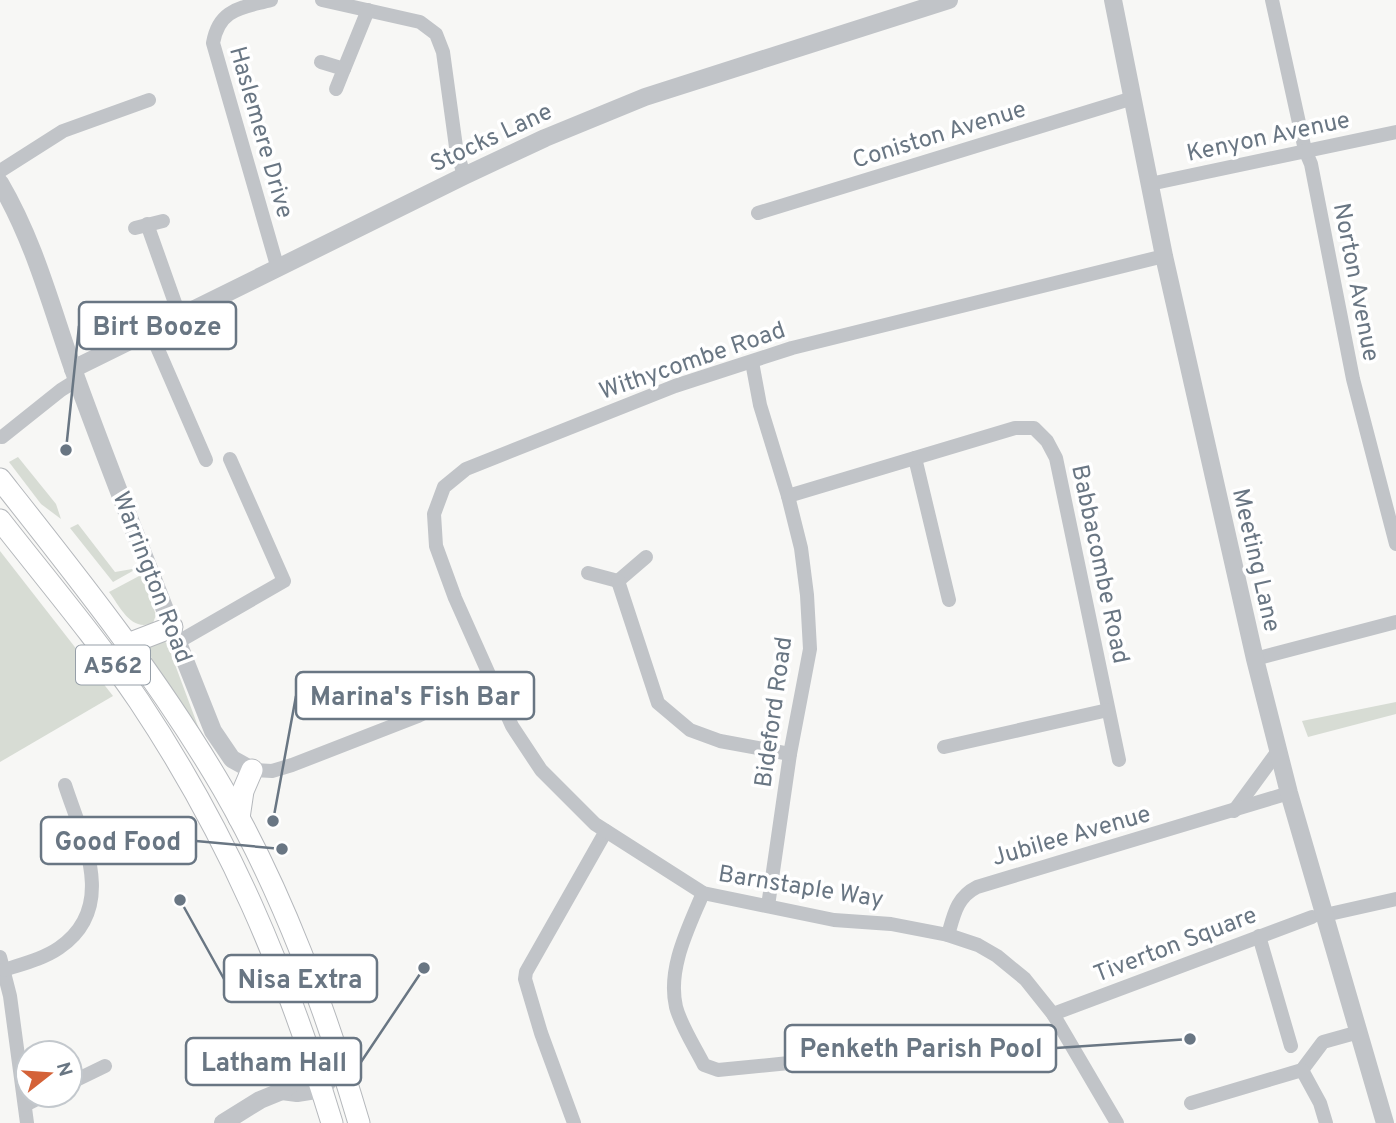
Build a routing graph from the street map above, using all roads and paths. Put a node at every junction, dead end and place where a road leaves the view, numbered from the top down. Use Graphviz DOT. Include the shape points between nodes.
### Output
graph roads {
  1 [pos="271,0"];
  2 [pos="322,0"];
  3 [pos="949,0"];
  4 [pos="1113,0"];
  5 [pos="1272,0"];
  6 [pos="368,10"];
  7 [pos="321,62"];
  8 [pos="344,69"];
  9 [pos="336,89"];
  10 [pos="1133,98"];
  11 [pos="149,100"];
  12 [pos="1396,132"];
  13 [pos="1305,150"];
  14 [pos="0,171"];
  15 [pos="464,176"];
  16 [pos="0,183"];
  17 [pos="1150,184"];
  18 [pos="758,213"];
  19 [pos="163,221"];
  20 [pos="1164,256"];
  21 [pos="278,268"];
  22 [pos="180,317"];
  23 [pos="150,331"];
  24 [pos="752,362"];
  25 [pos="75,375"];
  26 [pos="2,437"];
  27 [pos="915,458"];
  28 [pos="230,459"];
  29 [pos="206,460"];
  30 [pos="0,479"];
  31 [pos="788,496"];
  32 [pos="0,520"];
  33 [pos="1396,544"];
  34 [pos="646,557"];
  35 [pos="588,573"];
  36 [pos="618,581"];
  37 [pos="949,600"];
  38 [pos="1396,622"];
  39 [pos="175,634"];
  40 [pos="128,643"];
  41 [pos="1255,659"];
  42 [pos="490,680"];
  43 [pos="1108,710"];
  44 [pos="944,747"];
  45 [pos="1279,751"];
  46 [pos="790,754"];
  47 [pos="1119,760"];
  48 [pos="252,770"];
  49 [pos="65,785"];
  50 [pos="1289,793"];
  51 [pos="1234,811"];
  52 [pos="239,818"];
  53 [pos="606,831"];
  54 [pos="703,893"];
  55 [pos="1396,899"];
  56 [pos="768,906"];
  57 [pos="1319,916"];
  58 [pos="948,934"];
  59 [pos="1259,936"];
  60 [pos="2,963"];
  61 [pos="1054,1014"];
  62 [pos="1359,1032"];
  63 [pos="16,1039"];
  64 [pos="1291,1046"];
  65 [pos="310,1052"];
  66 [pos="338,1056"];
  67 [pos="789,1063"];
  68 [pos="105,1066"];
  69 [pos="1302,1070"];
  70 [pos="84,1076"];
  71 [pos="1212,1080"];
  72 [pos="322,1088"];
  73 [pos="282,1091"];
  74 [pos="1216,1095"];
  75 [pos="1191,1102"];
  76 [pos="223,1123"];
  77 [pos="332,1123"];
  78 [pos="359,1123"];
  79 [pos="574,1123"];
  80 [pos="1117,1123"];
  81 [pos="1326,1123"];
  82 [pos="1385,1123"];
  1 -- 21 [label="street, Haslemere Drive" via="223,17 213,43"];
  2 -- 6 [label="street"];
  3 -- 15 [label="street, Stocks Lane" via="645,97"];
  4 -- 10 [label="street, Meeting Lane"];
  5 -- 13 [label="street, Norton Avenue"];
  6 -- 8 [label="street"];
  6 -- 15 [label="street" via="420,22 436,34"];
  7 -- 8 [label="street"];
  8 -- 9 [label="street"];
  10 -- 17 [label="street, Meeting Lane"];
  10 -- 18 [label="street, Coniston Avenue"];
  11 -- 14 [label="street" via="63,131"];
  12 -- 13 [label="street, Kenyon Avenue"];
  13 -- 17 [label="street, Kenyon Avenue"];
  13 -- 33 [label="street, Norton Avenue" via="1353,379"];
  15 -- 21 [label="street, Stocks Lane"];
  16 -- 25 [label="street, Warrington Road" via="33,251"];
  17 -- 20 [label="street, Meeting Lane"];
  19 -- 22 [label="street" via="141,226"];
  20 -- 24 [label="street, Withycombe Road" via="792,348"];
  20 -- 41 [label="street, Meeting Lane"];
  21 -- 22 [label="street, Stocks Lane"];
  22 -- 23 [label="street, Stocks Lane"];
  23 -- 25 [label="street, Stocks Lane"];
  23 -- 29 [label="street"];
  24 -- 31 [label="street, Bideford Road"];
  24 -- 42 [label="street, Withycombe Road" via="675,386 466,469 444,487 434,514 436,547"];
  25 -- 26 [label="street"];
  25 -- 39 [label="street, Warrington Road"];
  27 -- 31 [label="street, Babbacombe Road"];
  27 -- 37 [label="street"];
  27 -- 43 [label="street, Babbacombe Road" via="1015,428 1034,428 1047,441 1056,458"];
  28 -- 39 [label="street" via="284,581"];
  30 -- 40 [label="main road, A562"];
  31 -- 46 [label="street, Bideford Road" via="802,560 810,649"];
  32 -- 65 [label="main road, A562" via="117,671 212,821 265,933"];
  34 -- 36 [label="street"];
  35 -- 36 [label="street"];
  36 -- 46 [label="street" via="658,703 690,730 720,741"];
  38 -- 41 [label="street"];
  39 -- 40 [label="main road"];
  39 -- 48 [label="street, Warrington Road" via="213,732 232,759"];
  40 -- 52 [label="main road, A562"];
  41 -- 45 [label="street, Meeting Lane"];
  42 -- 48 [label="street" via="418,716 292,765"];
  42 -- 53 [label="street, Barnstaple Way" via="512,726 541,770"];
  43 -- 44 [label="street"];
  43 -- 47 [label="street, Babbacombe Road"];
  45 -- 50 [label="street, Meeting Lane"];
  45 -- 51 [label="street"];
  46 -- 56 [label="street, Bideford Road"];
  48 -- 52 [label="main road"];
  49 -- 60 [label="street" via="93,872 90,903 76,932 59,947"];
  50 -- 51 [label="street, Jubilee Avenue"];
  50 -- 57 [label="street, Meeting Lane"];
  51 -- 58 [label="street, Jubilee Avenue" via="977,887 961,897"];
  52 -- 66 [label="main road, A562" via="288,923"];
  53 -- 54 [label="street, Barnstaple Way"];
  53 -- 79 [label="street" via="525,979"];
  54 -- 56 [label="street, Barnstaple Way"];
  54 -- 67 [label="street" via="680,948 674,988 676,1008 704,1065 719,1070"];
  55 -- 57 [label="street, Tiverton Square"];
  56 -- 58 [label="street, Barnstaple Way" via="834,920"];
  57 -- 59 [label="street, Tiverton Square"];
  57 -- 62 [label="street, Meeting Lane"];
  58 -- 61 [label="street, Barnstaple Way" via="978,945 1012,966"];
  59 -- 61 [label="street, Tiverton Square"];
  59 -- 64 [label="street"];
  60 -- 63 [label="street"];
  61 -- 80 [label="street, Barnstaple Way"];
  62 -- 69 [label="street" via="1324,1042"];
  62 -- 82 [label="street, Meeting Lane"];
  65 -- 72 [label="main road, A562"];
  65 -- 73 [label="street" via="298,1078"];
  66 -- 72 [label="street" via="335,1072"];
  66 -- 78 [label="main road, A562"];
  68 -- 70 [label="street"];
  69 -- 74 [label="street"];
  69 -- 81 [label="street"];
  71 -- 74 [label="street"];
  72 -- 73 [label="street"];
  72 -- 77 [label="main road, A562"];
  73 -- 76 [label="street"];
  74 -- 75 [label="street"];
}
